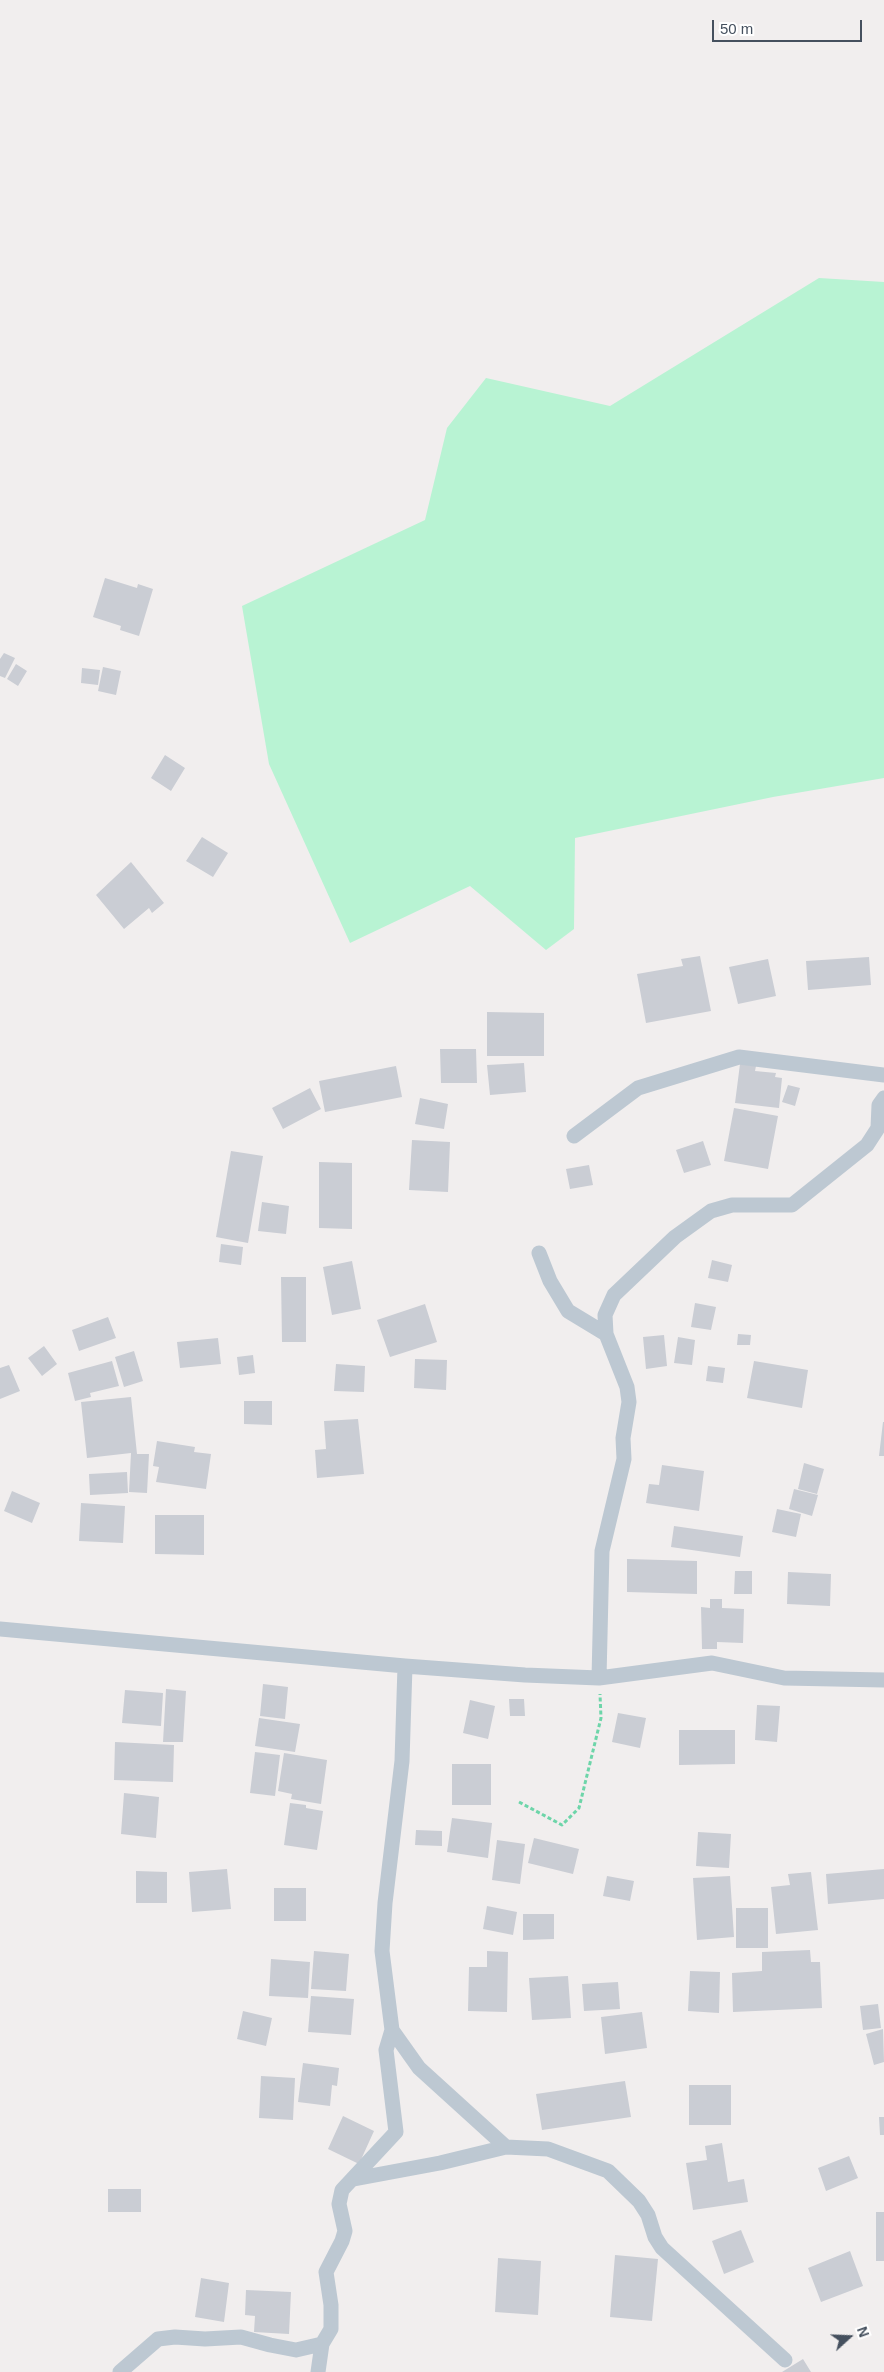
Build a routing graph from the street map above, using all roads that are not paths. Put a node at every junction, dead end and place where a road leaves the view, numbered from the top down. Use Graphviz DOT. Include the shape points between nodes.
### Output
graph roads {
  1 [pos="884,1074"];
  2 [pos="884,1098"];
  3 [pos="574,1136"];
  4 [pos="539,1253"];
  5 [pos="606,1334"];
  6 [pos="0,1629"];
  7 [pos="405,1666"];
  8 [pos="599,1678"];
  9 [pos="884,1680"];
  10 [pos="392,2030"];
  11 [pos="506,2147"];
  12 [pos="354,2179"];
  13 [pos="322,2344"];
  14 [pos="785,2360"];
  15 [pos="120,2372"];
  16 [pos="318,2372"];
  1 -- 3 [label="street" via="739,1057 638,1088"];
  2 -- 5 [label="street" via="879,1105 878,1128 867,1145 792,1205 732,1205 711,1211 688,1225 614,1295 605,1315"];
  4 -- 5 [label="street" via="550,1281 568,1311"];
  5 -- 8 [label="street" via="627,1387 629,1402 624,1459 602,1551"];
  6 -- 7 [label="street"];
  7 -- 8 [label="street"];
  7 -- 10 [label="street" via="402,1761 382,1951"];
  8 -- 9 [label="street" via="712,1663 784,1678"];
  10 -- 11 [label="street" via="418,2068"];
  10 -- 12 [label="street" via="386,2050 396,2132"];
  11 -- 12 [label="street" via="440,2164"];
  11 -- 14 [label="street" via="548,2150 608,2171 648,2215 662,2248"];
  12 -- 13 [label="street" via="342,2190 339,2204 344,2231 326,2272 331,2329"];
  13 -- 15 [label="street" via="296,2350 242,2337 158,2339"];
  13 -- 16 [label="street"];
}
